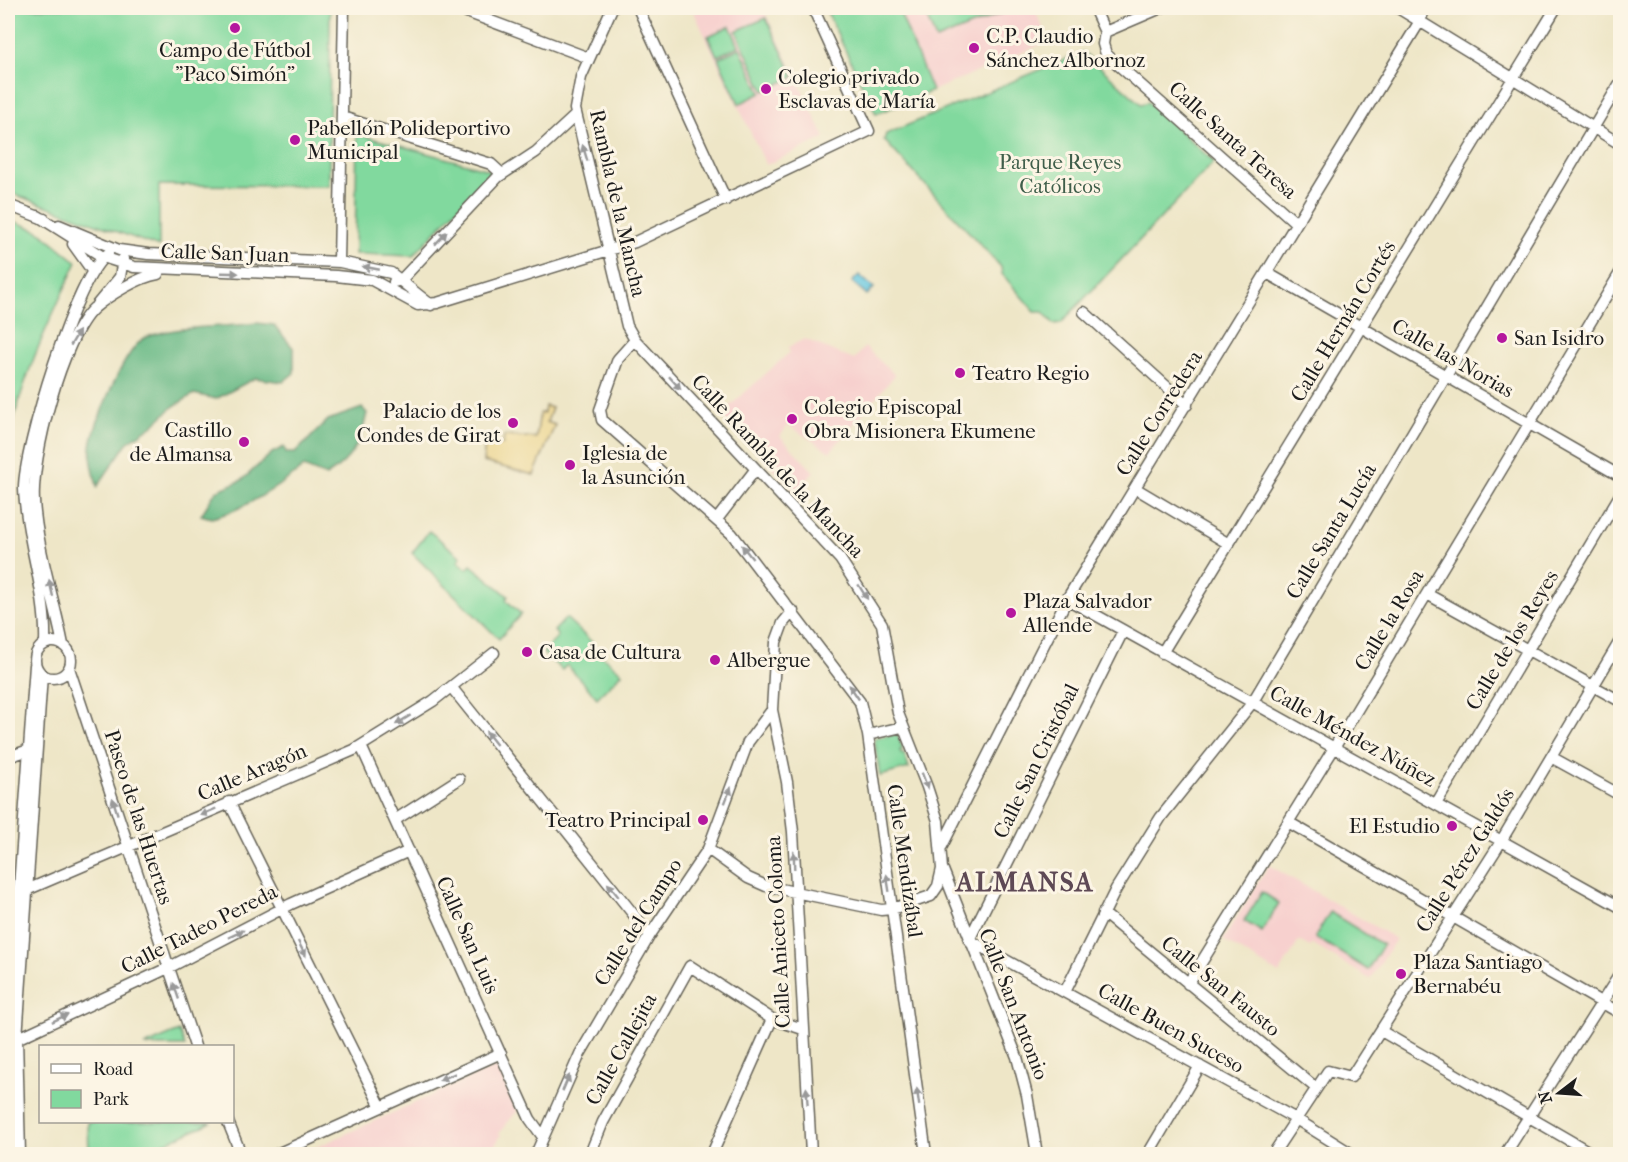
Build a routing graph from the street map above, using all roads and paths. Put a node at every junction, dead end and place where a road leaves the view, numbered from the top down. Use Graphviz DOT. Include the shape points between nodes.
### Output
graph roads {
  1 [pos="344,8"];
  2 [pos="456,8"];
  3 [pos="612,8"];
  4 [pos="638,8"];
  5 [pos="813,8"];
  6 [pos="1094,8"];
  7 [pos="1161,8"];
  8 [pos="1398,8"];
  9 [pos="1425,8"];
  10 [pos="1556,8"];
  11 [pos="1420,21"];
  12 [pos="1105,32"];
  13 [pos="589,58"];
  14 [pos="1513,80"];
  15 [pos="1620,83"];
  16 [pos="576,115"];
  17 [pos="342,117"];
  18 [pos="1594,128"];
  19 [pos="1620,144"];
  20 [pos="502,174"];
  21 [pos="726,200"];
  22 [pos="8,205"];
  23 [pos="38,216"];
  24 [pos="1296,223"];
  25 [pos="62,233"];
  26 [pos="119,250"];
  27 [pos="611,250"];
  28 [pos="103,257"];
  29 [pos="340,262"];
  30 [pos="118,263"];
  31 [pos="172,271"];
  32 [pos="93,272"];
  33 [pos="1267,273"];
  34 [pos="1620,273"];
  35 [pos="338,276"];
  36 [pos="372,280"];
  37 [pos="401,280"];
  38 [pos="431,304"];
  39 [pos="94,308"];
  40 [pos="1084,312"];
  41 [pos="1362,328"];
  42 [pos="635,340"];
  43 [pos="1447,376"];
  44 [pos="1187,405"];
  45 [pos="1530,425"];
  46 [pos="755,471"];
  47 [pos="1620,477"];
  48 [pos="1136,488"];
  49 [pos="1620,495"];
  50 [pos="717,518"];
  51 [pos="1229,544"];
  52 [pos="1427,594"];
  53 [pos="1067,599"];
  54 [pos="793,612"];
  55 [pos="1123,631"];
  56 [pos="1620,642"];
  57 [pos="45,643"];
  58 [pos="63,645"];
  59 [pos="1529,650"];
  60 [pos="494,653"];
  61 [pos="1162,653"];
  62 [pos="35,665"];
  63 [pos="69,668"];
  64 [pos="42,675"];
  65 [pos="1594,687"];
  66 [pos="452,688"];
  67 [pos="1620,701"];
  68 [pos="1251,703"];
  69 [pos="772,710"];
  70 [pos="902,728"];
  71 [pos="868,735"];
  72 [pos="361,746"];
  73 [pos="1334,748"];
  74 [pos="29,750"];
  75 [pos="8,757"];
  76 [pos="1551,757"];
  77 [pos="459,779"];
  78 [pos="1620,795"];
  79 [pos="229,802"];
  80 [pos="1436,804"];
  81 [pos="395,820"];
  82 [pos="1288,822"];
  83 [pos="1501,840"];
  84 [pos="127,846"];
  85 [pos="942,847"];
  86 [pos="708,849"];
  87 [pos="409,851"];
  88 [pos="942,870"];
  89 [pos="24,891"];
  90 [pos="795,894"];
  91 [pos="8,898"];
  92 [pos="1620,907"];
  93 [pos="892,909"];
  94 [pos="283,911"];
  95 [pos="1103,913"];
  96 [pos="1452,917"];
  97 [pos="650,935"];
  98 [pos="969,940"];
  99 [pos="168,968"];
  100 [pos="1620,974"];
  101 [pos="1188,984"];
  102 [pos="1065,992"];
  103 [pos="1603,1002"];
  104 [pos="1620,1013"];
  105 [pos="772,1019"];
  106 [pos="802,1029"];
  107 [pos="1381,1031"];
  108 [pos="10,1042"];
  109 [pos="194,1045"];
  110 [pos="501,1053"];
  111 [pos="1200,1066"];
  112 [pos="1316,1088"];
  113 [pos="381,1107"];
  114 [pos="1529,1118"];
  115 [pos="1296,1119"];
  116 [pos="228,1123"];
  117 [pos="543,1137"];
  118 [pos="10,1155"];
  119 [pos="20,1155"];
  120 [pos="242,1155"];
  121 [pos="277,1155"];
  122 [pos="536,1155"];
  123 [pos="590,1155"];
  124 [pos="712,1155"];
  125 [pos="811,1155"];
  126 [pos="926,1155"];
  127 [pos="1037,1155"];
  128 [pos="1148,1155"];
  129 [pos="1273,1155"];
  130 [pos="1352,1155"];
  131 [pos="1505,1155"];
  132 [pos="1593,1155"];
  1 -- 17 [label="street"];
  2 -- 13 [label="street"];
  3 -- 13 [label="street, Rambla de la Mancha"];
  4 -- 21 [label="street"];
  5 -- 21 [label="street" via="869,131"];
  6 -- 12 [label="street, Calle Santa Teresa"];
  7 -- 12 [label="street"];
  8 -- 11 [label="street"];
  9 -- 11 [label="street, Calle Corredera"];
  10 -- 14 [label="street, Calle Hernán Cortés"];
  11 -- 14 [label="street"];
  11 -- 24 [label="street, Calle Corredera"];
  12 -- 24 [label="street, Calle Santa Teresa" via="1106,54"];
  13 -- 16 [label="street, Rambla de la Mancha" via="578,88"];
  14 -- 18 [label="street"];
  14 -- 41 [label="street, Calle Hernán Cortés"];
  15 -- 18 [label="street, Calle Santa Lucía"];
  16 -- 20 [label="street" via="536,152"];
  27 -- 16 [label="street, Rambla de la Mancha, one-way"];
  17 -- 20 [label="street" via="491,164"];
  17 -- 29 [label="street"];
  18 -- 19 [label="street"];
  18 -- 43 [label="street, Calle Santa Lucía"];
  37 -- 20 [label="street, one-way"];
  21 -- 27 [label="street"];
  22 -- 23 [label="street"];
  23 -- 25 [label="street"];
  23 -- 26 [label="street, Calle San Juan"];
  24 -- 33 [label="street, Calle Corredera"];
  25 -- 28 [label="street, Calle San Juan"];
  25 -- 32 [label="street" via="79,249"];
  26 -- 28 [label="street"];
  26 -- 29 [label="street, Calle San Juan"];
  26 -- 30 [label="street"];
  27 -- 38 [label="street"];
  27 -- 42 [label="street, Rambla de la Mancha" via="623,314"];
  28 -- 30 [label="street, Calle San Juan"];
  28 -- 32 [label="street"];
  29 -- 35 [label="street" via="346,270"];
  37 -- 29 [label="street, Calle San Juan, one-way" via="385,271"];
  30 -- 31 [label="street, Calle San Juan"];
  30 -- 39 [label="street" via="120,277"];
  31 -- 35 [label="street, Calle San Juan, one-way"];
  31 -- 39 [label="street" via="141,278"];
  32 -- 57 [label="street" via="60,342 26,472 25,507 45,613"];
  33 -- 41 [label="street, Calle las Norias"];
  33 -- 44 [label="street, Calle Corredera"];
  34 -- 45 [label="street, Calle la Rosa"];
  35 -- 36 [label="street, Calle San Juan"];
  36 -- 37 [label="street, Calle San Juan"];
  36 -- 38 [label="street, Calle San Juan" via="418,305"];
  37 -- 38 [label="street, Calle San Juan"];
  58 -- 39 [label="street, one-way" via="36,519 34,477 37,453 65,358"];
  40 -- 44 [label="street"];
  41 -- 43 [label="street, Calle las Norias"];
  41 -- 51 [label="street, Calle Hernán Cortés"];
  42 -- 46 [label="street, Calle Rambla de la Mancha, one-way"];
  42 -- 50 [label="street, Calle Mendizábal" via="618,359 600,410 602,420"];
  43 -- 45 [label="street, Calle las Norias"];
  43 -- 68 [label="street, Calle Santa Lucía"];
  44 -- 48 [label="street, Calle Corredera"];
  45 -- 47 [label="street, Calle las Norias"];
  45 -- 52 [label="street, Calle la Rosa"];
  46 -- 50 [label="street"];
  46 -- 70 [label="street, Calle Rambla de la Mancha, one-way" via="840,559 882,624"];
  48 -- 51 [label="street"];
  48 -- 53 [label="street, Calle Corredera"];
  49 -- 59 [label="street, Calle de los Reyes"];
  54 -- 50 [label="street, Calle Mendizábal, one-way"];
  51 -- 61 [label="street, Calle Hernán Cortés"];
  52 -- 59 [label="street"];
  52 -- 73 [label="street, Calle la Rosa"];
  53 -- 55 [label="street, Calle Méndez Núñez"];
  53 -- 85 [label="street, Calle Corredera"];
  54 -- 69 [label="street, Calle Aniceto Coloma" via="783,623 776,642"];
  71 -- 54 [label="street, Calle Mendizábal, one-way" via="858,698"];
  55 -- 61 [label="street, Calle Méndez Núñez"];
  55 -- 98 [label="street, Calle San Cristóbal"];
  56 -- 65 [label="street, Calle Pérez Galdós"];
  57 -- 58 [label="street"];
  57 -- 62 [label="street" via="36,652"];
  58 -- 63 [label="street" via="70,656"];
  59 -- 65 [label="street"];
  59 -- 80 [label="street, Calle de los Reyes"];
  60 -- 66 [label="street, Calle Aragón"];
  61 -- 68 [label="street, Calle Méndez Núñez"];
  62 -- 64 [label="street"];
  62 -- 74 [label="street"];
  63 -- 64 [label="street" via="54,678"];
  84 -- 63 [label="street, Paseo de las Huertas, one-way"];
  64 -- 89 [label="street"];
  65 -- 67 [label="street"];
  65 -- 76 [label="street, Calle Pérez Galdós"];
  66 -- 72 [label="street, Calle Aragón, one-way"];
  97 -- 66 [label="street, one-way"];
  68 -- 73 [label="street, Calle Méndez Núñez"];
  68 -- 95 [label="street, Calle Santa Lucía" via="1161,817"];
  86 -- 69 [label="street, Calle del Campo, one-way" via="748,742"];
  90 -- 69 [label="street, Calle Aniceto Coloma, one-way" via="790,809"];
  70 -- 71 [label="street"];
  70 -- 85 [label="street, Calle Rambla de la Mancha, one-way" via="927,787"];
  93 -- 71 [label="street, Calle Mendizábal, one-way"];
  72 -- 79 [label="street, Calle Aragón"];
  72 -- 81 [label="street, Calle San Luis"];
  73 -- 80 [label="street, Calle Méndez Núñez"];
  73 -- 82 [label="street, Calle la Rosa"];
  74 -- 75 [label="street"];
  74 -- 89 [label="street"];
  76 -- 78 [label="street"];
  76 -- 83 [label="street, Calle Pérez Galdós"];
  77 -- 81 [label="street"];
  79 -- 84 [label="street, Calle Aragón, one-way"];
  79 -- 94 [label="street"];
  80 -- 83 [label="street, Calle Méndez Núñez"];
  81 -- 87 [label="street, Calle San Luis"];
  82 -- 96 [label="street"];
  82 -- 101 [label="street, Calle la Rosa"];
  83 -- 92 [label="street, Calle Méndez Núñez"];
  83 -- 96 [label="street, Calle Pérez Galdós"];
  84 -- 89 [label="street, Calle Aragón"];
  84 -- 99 [label="street, Paseo de las Huertas"];
  85 -- 88 [label="street, Calle Rambla de la Mancha"];
  86 -- 90 [label="street" via="748,878"];
  86 -- 97 [label="street, Calle del Campo"];
  87 -- 94 [label="street, Calle Tadeo Pereda"];
  87 -- 110 [label="street, Calle San Luis"];
  88 -- 93 [label="street" via="931,896"];
  88 -- 98 [label="street, Calle San Antonio"];
  89 -- 91 [label="street, Calle Aragón"];
  89 -- 108 [label="street"];
  90 -- 93 [label="street"];
  90 -- 106 [label="street, Calle Aniceto Coloma"];
  126 -- 93 [label="street, Calle Mendizábal, one-way"];
  99 -- 94 [label="street, Calle Tadeo Pereda, one-way"];
  94 -- 113 [label="street, one-way"];
  95 -- 101 [label="street, Calle San Fausto"];
  95 -- 102 [label="street, Calle Santa Lucía"];
  96 -- 103 [label="street"];
  96 -- 107 [label="street, Calle Pérez Galdós"];
  117 -- 97 [label="street, Calle del Campo, one-way" via="570,1072"];
  98 -- 102 [label="street, Calle Buen Suceso"];
  98 -- 127 [label="street, Calle San Antonio" via="1017,1057"];
  108 -- 99 [label="street, Calle Tadeo Pereda, one-way"];
  109 -- 99 [label="street, Paseo de las Huertas, one-way"];
  100 -- 103 [label="street"];
  101 -- 112 [label="street, Calle San Fausto"];
  102 -- 111 [label="street, Calle Buen Suceso"];
  103 -- 104 [label="street"];
  103 -- 114 [label="street"];
  105 -- 106 [label="street"];
  105 -- 123 [label="street, Calle Callejita" via="690,966 603,1122"];
  105 -- 124 [label="street"];
  125 -- 106 [label="street, Calle Aniceto Coloma, one-way"];
  107 -- 112 [label="street, Calle Pérez Galdós" via="1351,1077 1328,1071"];
  107 -- 114 [label="street"];
  108 -- 118 [label="street"];
  108 -- 119 [label="street"];
  110 -- 113 [label="street, one-way"];
  110 -- 117 [label="street, Calle San Luis"];
  111 -- 115 [label="street, Calle Buen Suceso"];
  111 -- 128 [label="street"];
  112 -- 115 [label="street"];
  113 -- 121 [label="street"];
  114 -- 131 [label="street"];
  114 -- 132 [label="street"];
  115 -- 129 [label="street"];
  115 -- 130 [label="street, Calle Buen Suceso"];
  116 -- 120 [label="street"];
  117 -- 122 [label="street, Calle del Campo"];
}
